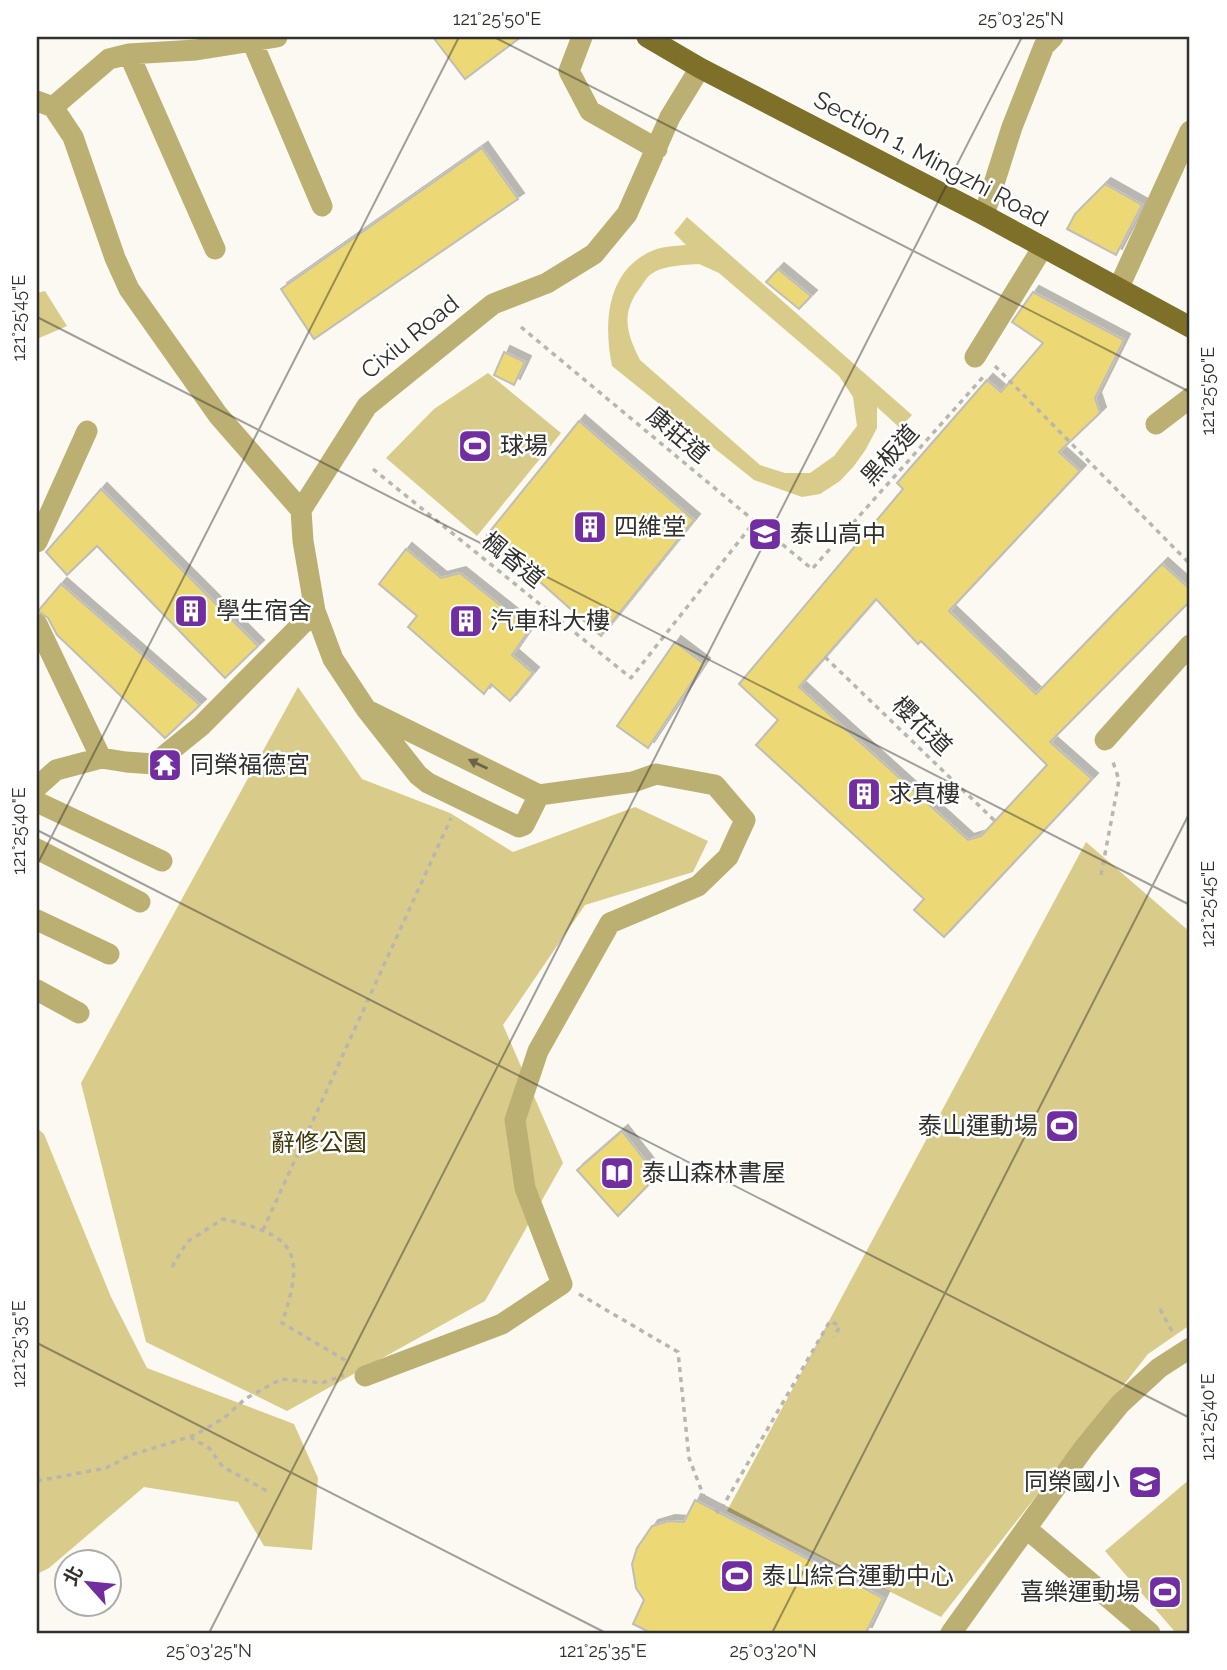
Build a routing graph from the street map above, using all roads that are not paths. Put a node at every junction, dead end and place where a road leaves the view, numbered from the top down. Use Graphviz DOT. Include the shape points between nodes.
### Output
graph roads {
  1 [pos="277,37"];
  2 [pos="582,37"];
  3 [pos="648,37"];
  4 [pos="1053,37"];
  5 [pos="251,41"];
  6 [pos="129,54"];
  7 [pos="701,68"];
  8 [pos="45,104"];
  9 [pos="1190,131"];
  10 [pos="657,149"];
  11 [pos="322,205"];
  12 [pos="984,215"];
  13 [pos="1043,247"];
  14 [pos="215,249"];
  15 [pos="1119,287"];
  16 [pos="1190,327"];
  17 [pos="985,365"];
  18 [pos="1190,398"];
  19 [pos="1156,424"];
  20 [pos="87,431"];
  21 [pos="301,510"];
  22 [pos="37,542"];
  23 [pos="315,611"];
  24 [pos="37,624"];
  25 [pos="1190,645"];
  26 [pos="366,709"];
  27 [pos="1105,740"];
  28 [pos="100,758"];
  29 [pos="37,787"];
  30 [pos="539,795"];
  31 [pos="37,802"];
  32 [pos="37,849"];
  33 [pos="162,861"];
  34 [pos="140,902"];
  35 [pos="37,920"];
  36 [pos="109,954"];
  37 [pos="37,990"];
  38 [pos="79,1013"];
  39 [pos="1190,1348"];
  40 [pos="357,1373"];
  41 [pos="1027,1529"];
  42 [pos="951,1633"];
  43 [pos="1150,1633"];
  1 -- 5 [label="street"];
  2 -- 10 [label="street" via="569,71 590,111"];
  3 -- 7 [label="main road, Section 1, Mingzhi Road"];
  4 -- 12 [label="street" via="1044,46 1012,127"];
  5 -- 6 [label="street"];
  5 -- 11 [label="street"];
  6 -- 8 [label="street" via="108,59"];
  6 -- 14 [label="street"];
  7 -- 10 [label="street, Cixiu Road" via="670,117"];
  7 -- 12 [label="main road, Section 1, Mingzhi Road"];
  8 -- 21 [label="street" via="73,137 129,289 218,415"];
  9 -- 15 [label="street"];
  10 -- 21 [label="street, Cixiu Road" via="627,214 594,254 547,283 493,304 367,406"];
  12 -- 13 [label="main road, Section 1, Mingzhi Road"];
  13 -- 15 [label="main road, Section 1, Mingzhi Road"];
  13 -- 17 [label="street"];
  15 -- 16 [label="main road, Section 1, Mingzhi Road"];
  18 -- 19 [label="street"];
  20 -- 22 [label="street"];
  21 -- 23 [label="street"];
  23 -- 26 [label="street" via="333,659"];
  23 -- 28 [label="street" via="201,726 154,764"];
  24 -- 28 [label="street"];
  25 -- 27 [label="street"];
  30 -- 26 [label="street, one-way"];
  26 -- 30 [label="street" via="418,775 460,799 519,827"];
  28 -- 29 [label="street" via="56,770"];
  30 -- 40 [label="street" via="633,782 656,774 715,785 745,820 728,857 698,886 610,923 538,1051 515,1120 525,1188 562,1283 502,1324"];
  31 -- 33 [label="street"];
  32 -- 34 [label="street"];
  35 -- 36 [label="street"];
  37 -- 38 [label="street"];
  39 -- 41 [label="street" via="1159,1368 1120,1404"];
  41 -- 42 [label="street"];
  41 -- 43 [label="street"];
}
